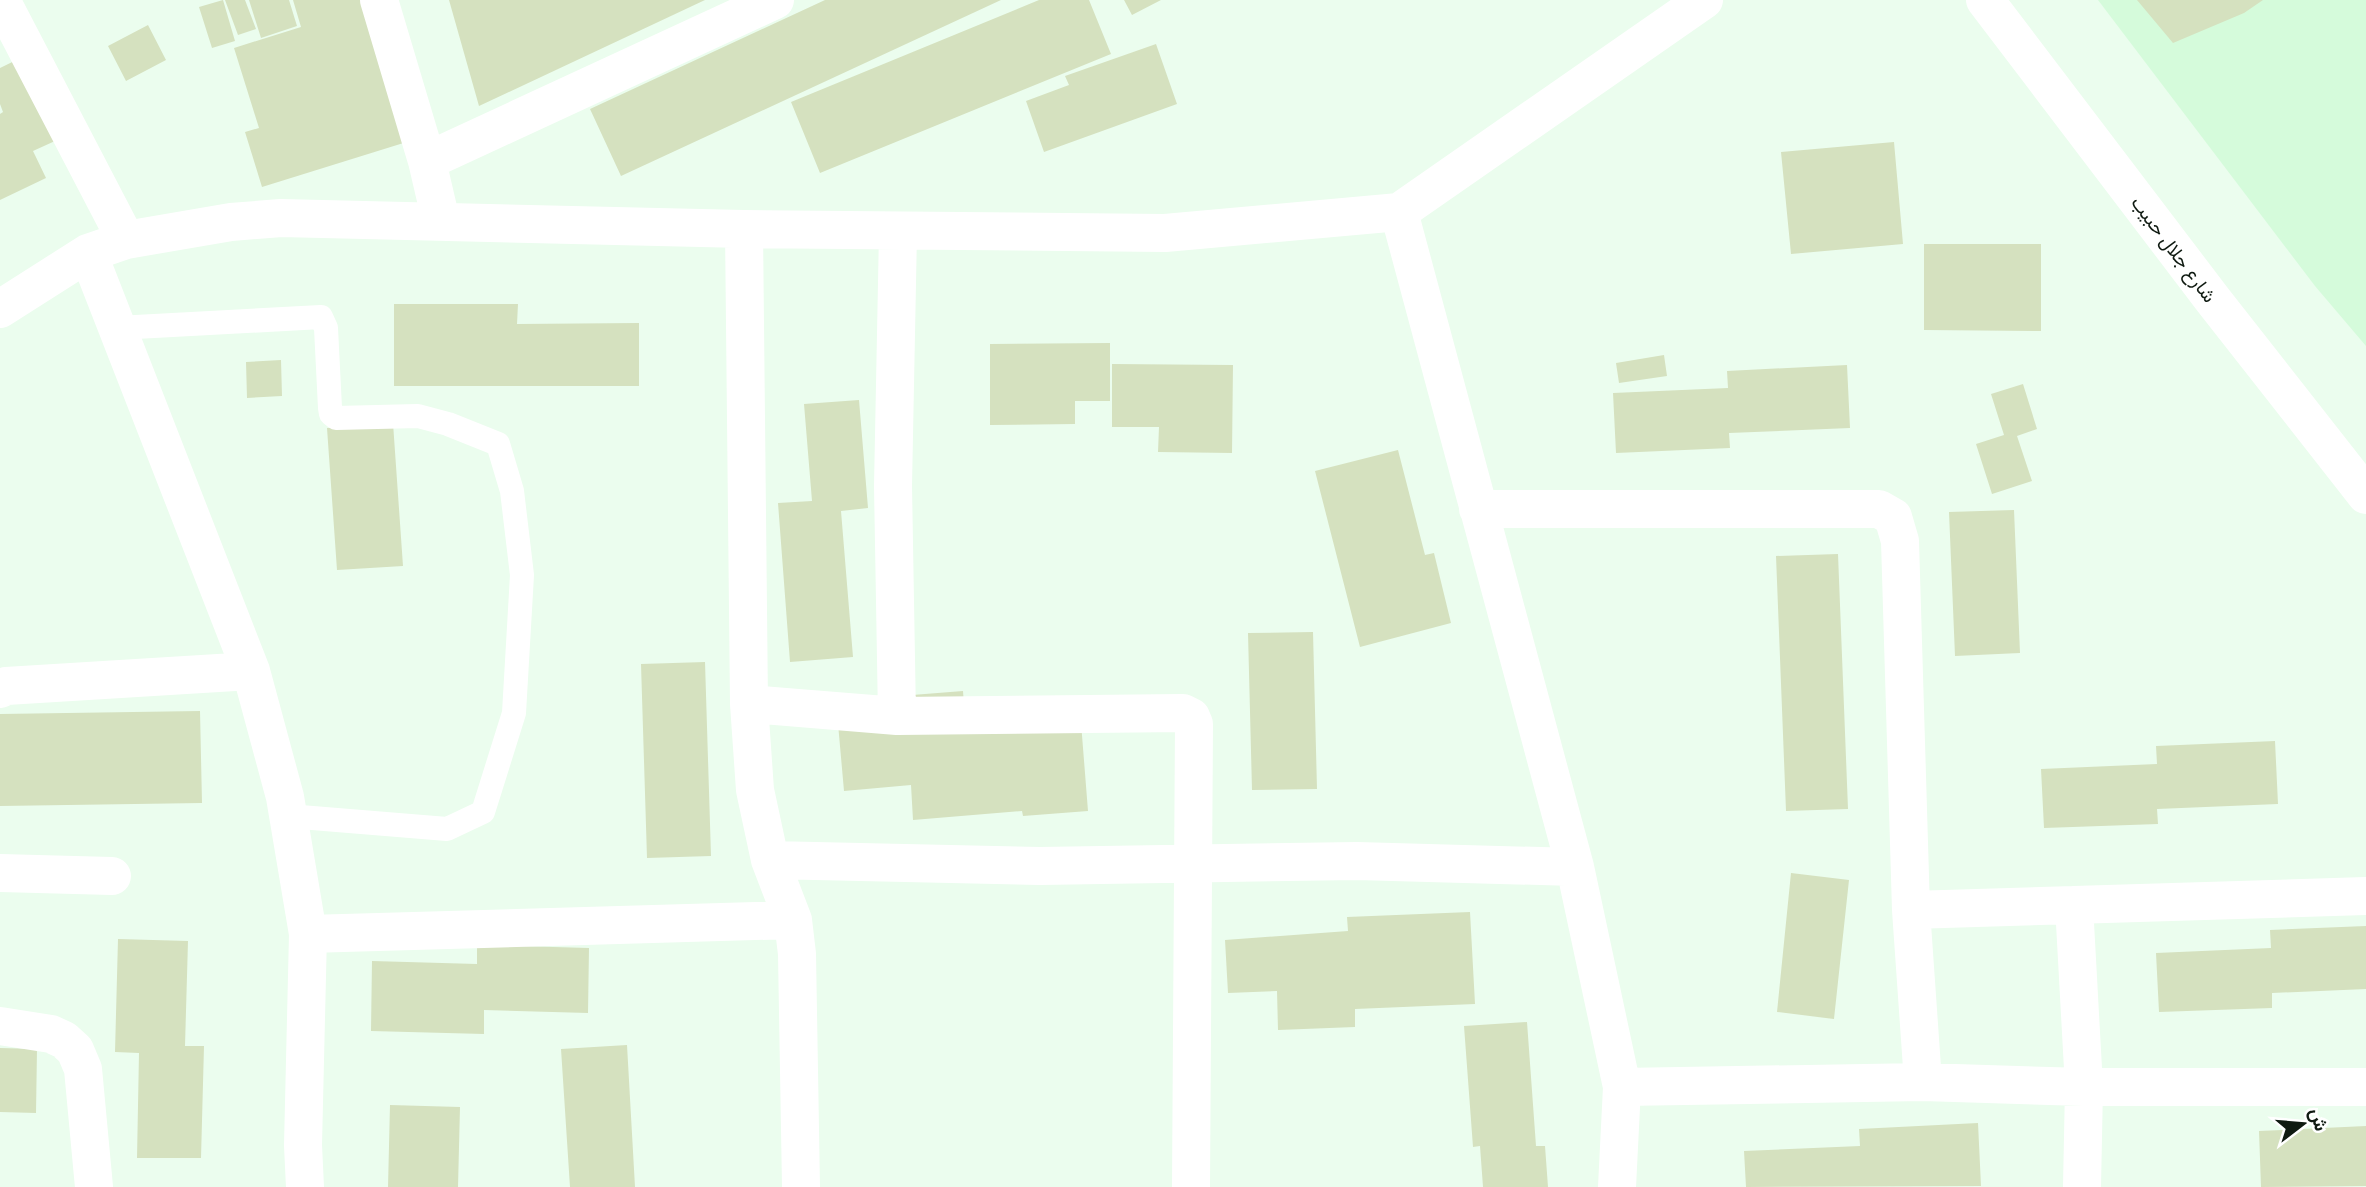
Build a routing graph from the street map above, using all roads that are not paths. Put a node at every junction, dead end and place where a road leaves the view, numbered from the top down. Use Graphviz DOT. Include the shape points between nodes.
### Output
graph roads {
  1 [pos="1,0"];
  2 [pos="379,0"];
  3 [pos="775,0"];
  4 [pos="1704,0"];
  5 [pos="1985,0"];
  6 [pos="427,161"];
  7 [pos="1399,212"];
  8 [pos="441,221"];
  9 [pos="744,229"];
  10 [pos="898,232"];
  11 [pos="126,240"];
  12 [pos="88,253"];
  13 [pos="0,309"];
  14 [pos="117,328"];
  15 [pos="2366,495"];
  16 [pos="1478,509"];
  17 [pos="251,671"];
  18 [pos="0,689"];
  19 [pos="749,704"];
  20 [pos="897,716"];
  21 [pos="288,816"];
  22 [pos="769,860"];
  23 [pos="1195,863"];
  24 [pos="1575,867"];
  25 [pos="0,873"];
  26 [pos="112,876"];
  27 [pos="2366,896"];
  28 [pos="2074,905"];
  29 [pos="1911,910"];
  30 [pos="793,920"];
  31 [pos="308,934"];
  32 [pos="0,1026"];
  33 [pos="1923,1082"];
  34 [pos="1622,1087"];
  35 [pos="2084,1087"];
  36 [pos="2366,1087"];
  37 [pos="94,1187"];
  38 [pos="305,1187"];
  39 [pos="801,1187"];
  40 [pos="1191,1187"];
  41 [pos="1617,1187"];
  42 [pos="2082,1187"];
  1 -- 11 [label="street"];
  2 -- 6 [label="street"];
  3 -- 6 [label="street"];
  4 -- 7 [label="street"];
  5 -- 15 [label="street, شارع جلال حبيب"];
  6 -- 8 [label="street"];
  7 -- 10 [label="street" via="1166,233"];
  7 -- 16 [label="street"];
  8 -- 9 [label="street"];
  8 -- 11 [label="street" via="281,218"];
  9 -- 10 [label="street"];
  9 -- 19 [label="street"];
  10 -- 20 [label="street" via="893,486"];
  11 -- 12 [label="street"];
  12 -- 13 [label="street"];
  12 -- 14 [label="street"];
  14 -- 17 [label="street"];
  14 -- 21 [label="lane" via="321,317 326,328 330,408 336,418 418,416 498,444 512,491 522,575 514,713 483,812 447,829"];
  16 -- 24 [label="street"];
  16 -- 29 [label="street" via="1880,509 1893,517 1900,541"];
  17 -- 18 [label="street"];
  17 -- 21 [label="street"];
  19 -- 20 [label="street"];
  19 -- 22 [label="street" via="755,790"];
  20 -- 23 [label="street" via="1183,713 1194,724"];
  21 -- 31 [label="street"];
  22 -- 23 [label="street" via="1040,866"];
  22 -- 30 [label="street"];
  23 -- 24 [label="street" via="1357,861"];
  23 -- 40 [label="street"];
  24 -- 34 [label="street"];
  25 -- 26 [label="street"];
  27 -- 28 [label="street"];
  28 -- 29 [label="street"];
  28 -- 35 [label="street"];
  29 -- 33 [label="street"];
  30 -- 31 [label="street"];
  30 -- 39 [label="street" via="799,1002"];
  31 -- 38 [label="street"];
  32 -- 37 [label="street" via="51,1034 75,1049 83,1069"];
  33 -- 34 [label="street"];
  33 -- 35 [label="street"];
  34 -- 41 [label="street"];
  35 -- 36 [label="street"];
  35 -- 42 [label="street"];
}
